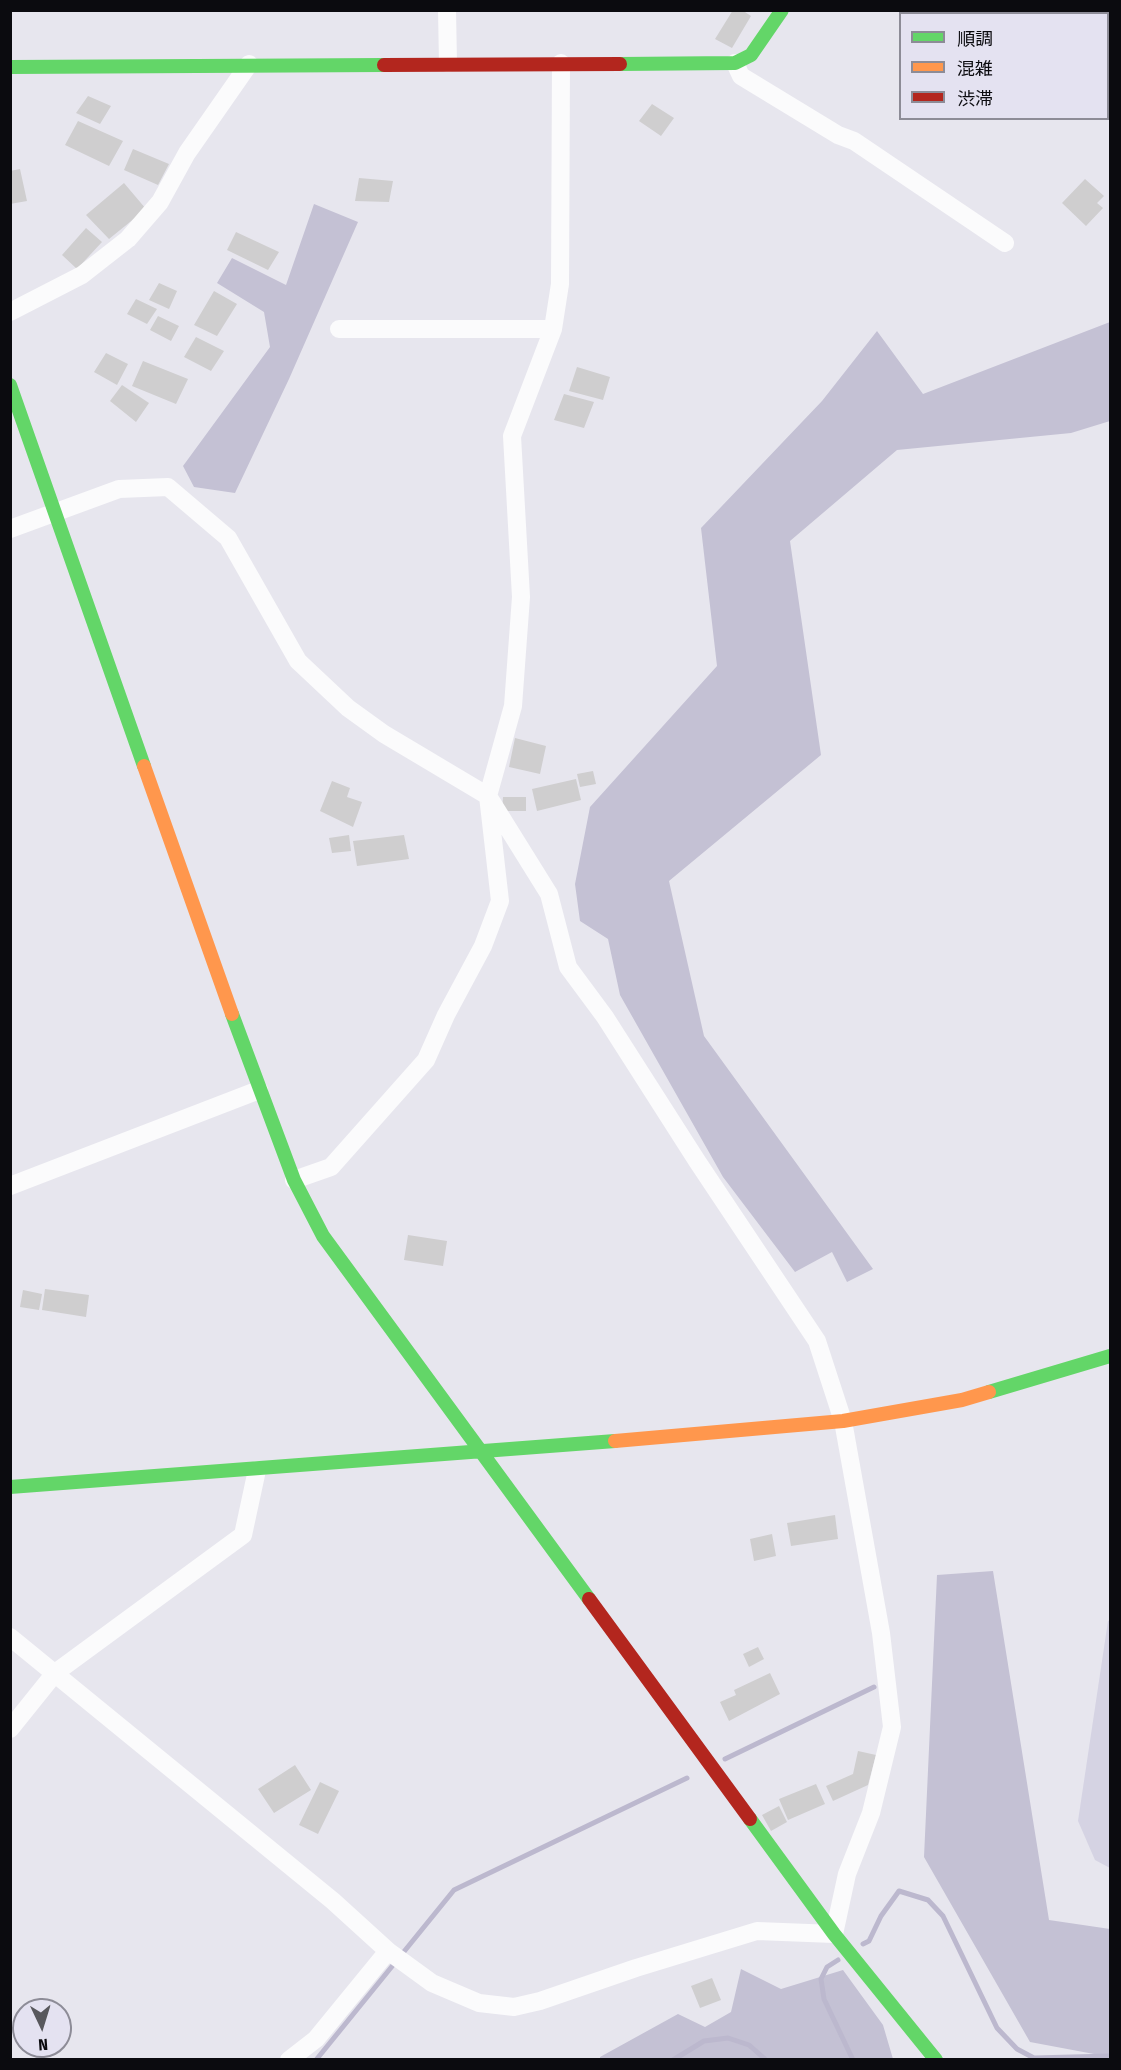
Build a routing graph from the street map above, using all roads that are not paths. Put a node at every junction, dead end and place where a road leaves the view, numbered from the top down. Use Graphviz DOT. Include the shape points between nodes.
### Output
graph roads {
  1 [pos="447,10"];
  2 [pos="782,10"];
  3 [pos="448,63"];
  4 [pos="561,63"];
  5 [pos="735,63"];
  6 [pos="249,64"];
  7 [pos="10,68"];
  8 [pos="1005,243"];
  9 [pos="10,312"];
  10 [pos="339,329"];
  11 [pos="553,329"];
  12 [pos="10,385"];
  13 [pos="56,514"];
  14 [pos="10,529"];
  15 [pos="488,796"];
  16 [pos="259,1090"];
  17 [pos="294,1180"];
  18 [pos="10,1186"];
  19 [pos="1110,1356"];
  20 [pos="843,1421"];
  21 [pos="481,1453"];
  22 [pos="257,1470"];
  23 [pos="10,1487"];
  24 [pos="10,1637"];
  25 [pos="55,1673"];
  26 [pos="10,1729"];
  27 [pos="834,1934"];
  28 [pos="388,1951"];
  29 [pos="289,2060"];
  30 [pos="936,2060"];
  1 -- 3 [label="street"];
  2 -- 5 [label="street" via="751,55"];
  3 -- 4 [label="street"];
  3 -- 6 [label="street"];
  4 -- 5 [label="street"];
  4 -- 11 [label="street" via="560,284"];
  5 -- 8 [label="street" via="741,76 854,141"];
  6 -- 7 [label="street"];
  6 -- 9 [label="street" via="187,153 160,202 128,238 82,275"];
  10 -- 11 [label="street"];
  11 -- 15 [label="street" via="512,436 521,597 513,706"];
  12 -- 13 [label="street"];
  13 -- 14 [label="street"];
  13 -- 15 [label="street" via="119,489 168,487 228,538 298,662 348,708 384,734"];
  13 -- 16 [label="street"];
  15 -- 17 [label="street" via="500,901 483,946 426,1060 331,1167"];
  15 -- 20 [label="street" via="549,894 568,967 605,1017 817,1341"];
  16 -- 17 [label="street"];
  16 -- 18 [label="street"];
  17 -- 21 [label="street" via="323,1236"];
  19 -- 20 [label="street" via="962,1400"];
  20 -- 21 [label="street"];
  20 -- 27 [label="street" via="881,1633 892,1728 871,1813 847,1874"];
  21 -- 22 [label="street"];
  21 -- 27 [label="street"];
  22 -- 23 [label="street"];
  22 -- 25 [label="street" via="243,1535"];
  24 -- 25 [label="street"];
  25 -- 26 [label="street"];
  25 -- 28 [label="street" via="333,1901"];
  27 -- 28 [label="street" via="757,1931 514,2007 480,2003 432,1983"];
  27 -- 30 [label="street"];
  28 -- 29 [label="street" via="316,2039"];
}
